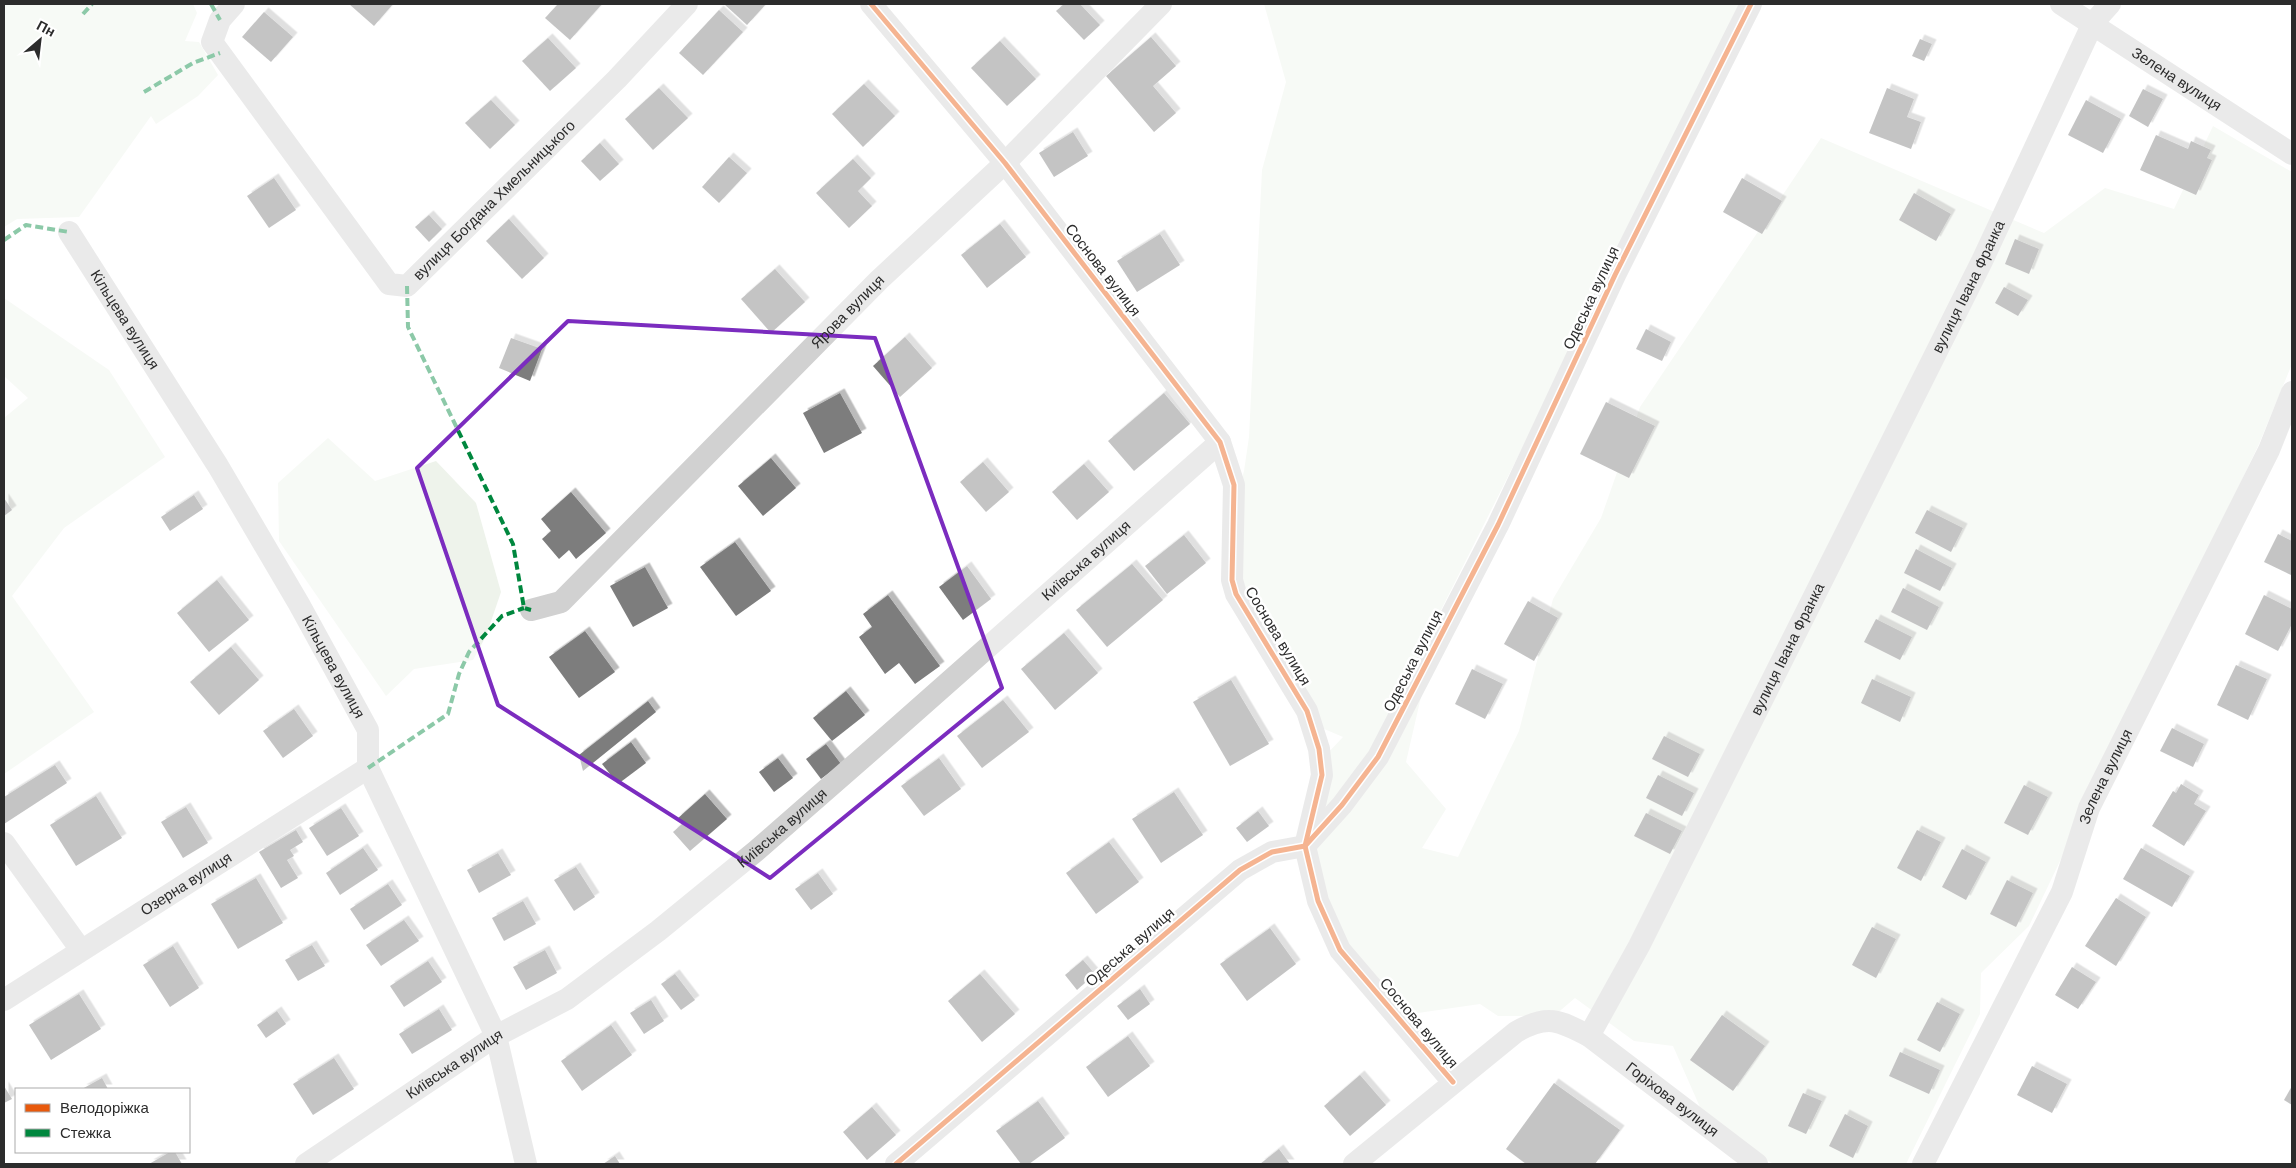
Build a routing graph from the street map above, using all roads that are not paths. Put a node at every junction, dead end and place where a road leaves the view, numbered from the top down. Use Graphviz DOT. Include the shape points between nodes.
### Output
graph roads {
  1 [pos="234,4"];
  2 [pos="687,4"];
  3 [pos="871,4"];
  4 [pos="1161,4"];
  5 [pos="1751,4"];
  6 [pos="2061,4"];
  7 [pos="2110,4"];
  8 [pos="2093,23"];
  9 [pos="2292,154"];
  10 [pos="1005,163"];
  11 [pos="69,232"];
  12 [pos="2292,392"];
  13 [pos="1220,442"];
  14 [pos="531,610"];
  15 [pos="368,768"];
  16 [pos="4,843"];
  17 [pos="1305,846"];
  18 [pos="81,950"];
  19 [pos="4,1000"];
  20 [pos="496,1036"];
  21 [pos="1589,1036"];
  22 [pos="1453,1082"];
  23 [pos="306,1164"];
  24 [pos="526,1164"];
  25 [pos="896,1164"];
  26 [pos="1354,1164"];
  27 [pos="1757,1164"];
  28 [pos="1923,1164"];
  1 -- 2 [label="street, вулиця Богдана Хмельницького" via="220,20 212,42 389,284 407,286 617,79"];
  3 -- 10 [label="street, Соснова вулиця"];
  4 -- 10 [label="street, Ярова вулиця"];
  5 -- 17 [label="street, Одеська вулиця" via="1615,275 1498,525 1378,757 1342,805"];
  6 -- 8 [label="street, Зелена вулиця"];
  7 -- 8 [label="street, вулиця Івана Франка"];
  8 -- 9 [label="street, Зелена вулиця"];
  8 -- 21 [label="street, вулиця Івана Франка" via="1978,270 1639,946"];
  10 -- 13 [label="street, Соснова вулиця"];
  10 -- 14 [label="street, Ярова вулиця" via="879,280 562,602"];
  11 -- 15 [label="street, Кільцева вулиця" via="218,466 299,604 368,730"];
  12 -- 28 [label="street, Зелена вулиця" via="2269,450 2089,808 2062,892"];
  13 -- 17 [label="street, Соснова вулиця" via="1234,485 1232,580 1236,594 1307,711 1319,749 1322,775"];
  13 -- 20 [label="street, Київська вулиця" via="876,747 688,906 566,999"];
  15 -- 18 [label="street, Озерна вулиця"];
  15 -- 20 [label="street, Кільцева вулиця"];
  16 -- 18 [label="street"];
  17 -- 22 [label="street, Соснова вулиця" via="1318,901 1340,950"];
  17 -- 25 [label="street, Одеська вулиця" via="1272,852 1240,870"];
  18 -- 19 [label="street, Озерна вулиця"];
  20 -- 23 [label="street, Київська вулиця"];
  20 -- 24 [label="street, Кільцева вулиця"];
  21 -- 22 [label="street" via="1568,1025 1548,1020 1532,1023"];
  21 -- 27 [label="street, Горіхова вулиця"];
  22 -- 26 [label="street"];
}
